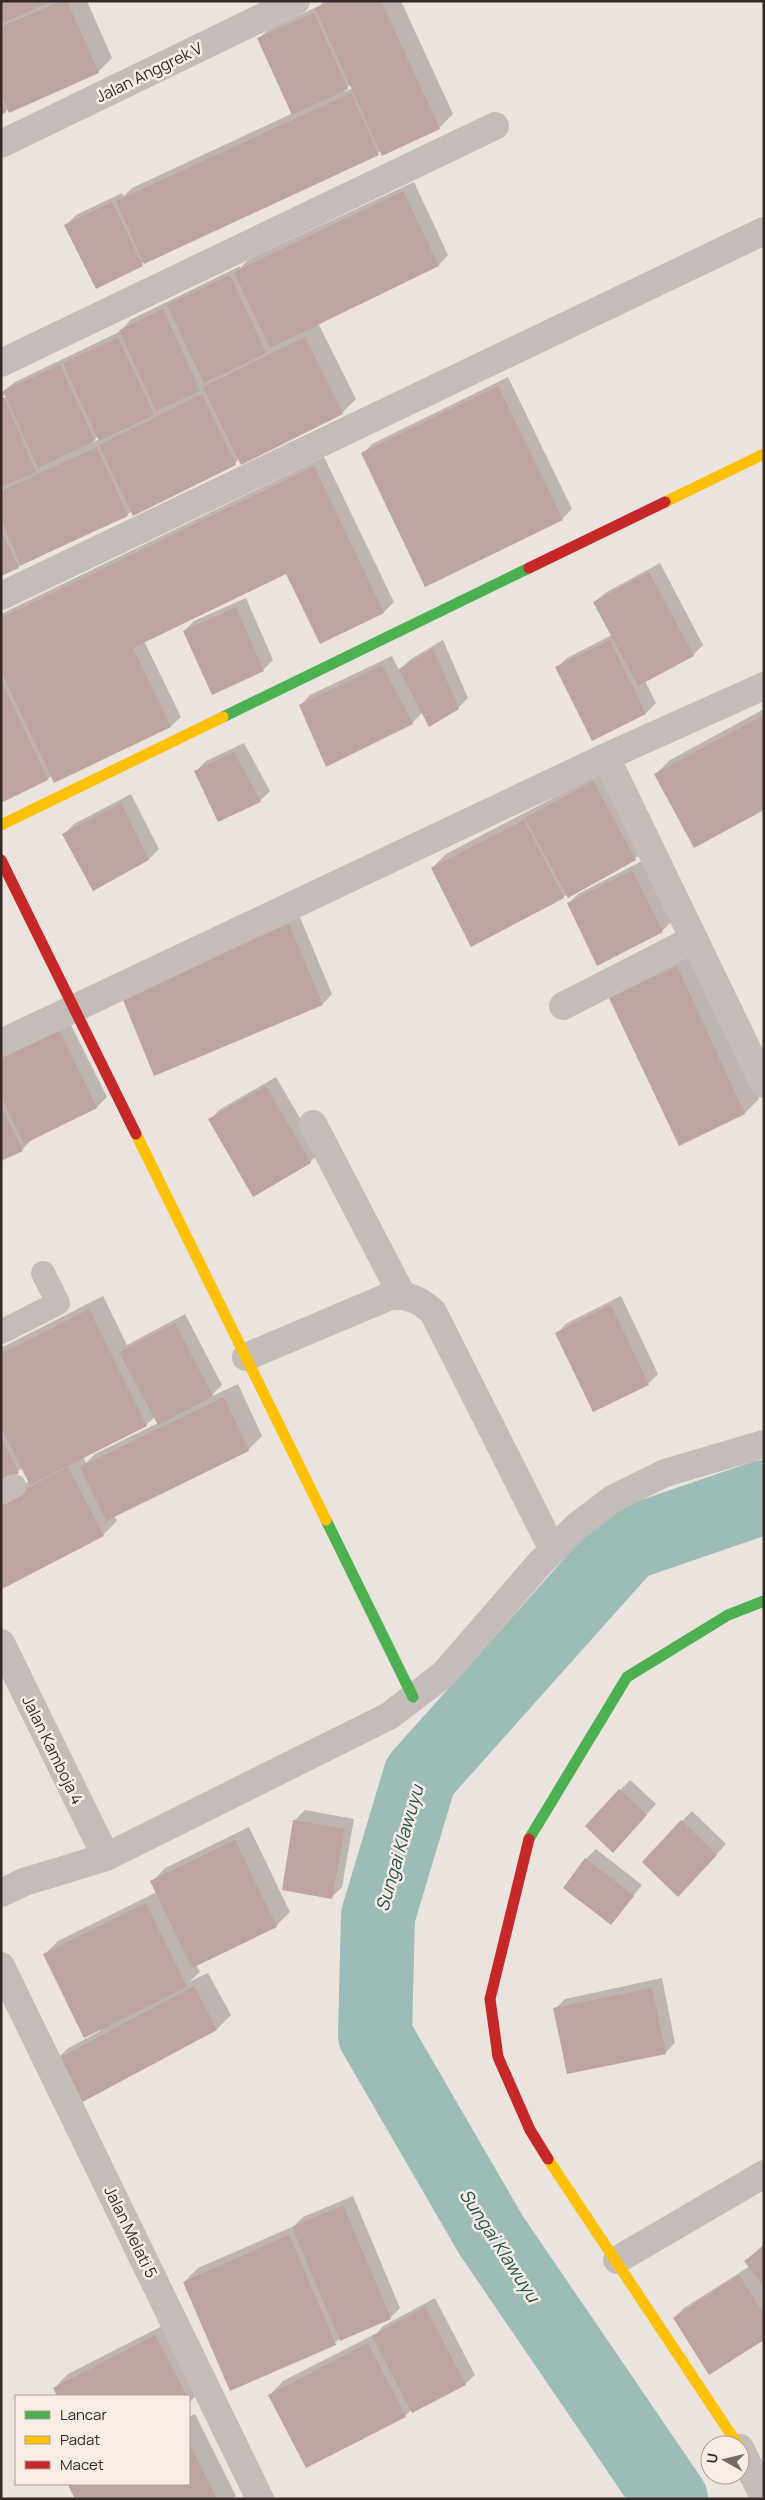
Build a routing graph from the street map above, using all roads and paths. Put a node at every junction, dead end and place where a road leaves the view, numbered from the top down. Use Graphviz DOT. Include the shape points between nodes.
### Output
graph roads {
  1 [pos="296,1"];
  2 [pos="495,126"];
  3 [pos="1,144"];
  4 [pos="764,231"];
  5 [pos="1,363"];
  6 [pos="764,454"];
  7 [pos="1,596"];
  8 [pos="764,686"];
  9 [pos="606,757"];
  10 [pos="1,825"];
  11 [pos="1,860"];
  12 [pos="694,939"];
  13 [pos="563,1006"];
  14 [pos="74,1009"];
  15 [pos="1,1043"];
  16 [pos="764,1084"];
  17 [pos="312,1124"];
  18 [pos="44,1273"];
  19 [pos="402,1295"];
  20 [pos="1,1332"];
  21 [pos="246,1357"];
  22 [pos="764,1444"];
  23 [pos="553,1550"];
  24 [pos="764,1601"];
  25 [pos="1,1643"];
  26 [pos="413,1697"];
  27 [pos="106,1856"];
  28 [pos="1,1892"];
  29 [pos="1,1966"];
  30 [pos="764,2174"];
  31 [pos="617,2260"];
  32 [pos="731,2435"];
  33 [pos="750,2468"];
  34 [pos="764,2497"];
  35 [pos="260,2499"];
  1 -- 3 [label="street, Jalan Anggrek V"];
  2 -- 5 [label="street"];
  4 -- 7 [label="street"];
  6 -- 10 [label="street"];
  8 -- 9 [label="street"];
  9 -- 12 [label="street"];
  9 -- 14 [label="street"];
  11 -- 14 [label="street"];
  12 -- 13 [label="street"];
  12 -- 16 [label="street"];
  14 -- 15 [label="street"];
  14 -- 21 [label="street"];
  17 -- 19 [label="street"];
  18 -- 20 [label="lane" via="58,1304"];
  19 -- 21 [label="street" via="364,1306"];
  19 -- 23 [label="street" via="416,1299 432,1312"];
  21 -- 26 [label="street"];
  22 -- 23 [label="street" via="665,1473 614,1498 577,1526"];
  23 -- 26 [label="street" via="444,1674"];
  24 -- 31 [label="street" via="728,1615 627,1677 530,1836 490,1999 498,2057 530,2130"];
  25 -- 27 [label="street, Jalan Kamboja 4"];
  26 -- 27 [label="street" via="389,1716 322,1751"];
  27 -- 28 [label="street"];
  29 -- 35 [label="street, Jalan Melati 5"];
  30 -- 31 [label="street"];
  31 -- 32 [label="street"];
  33 -- 34 [label="street"];
}
